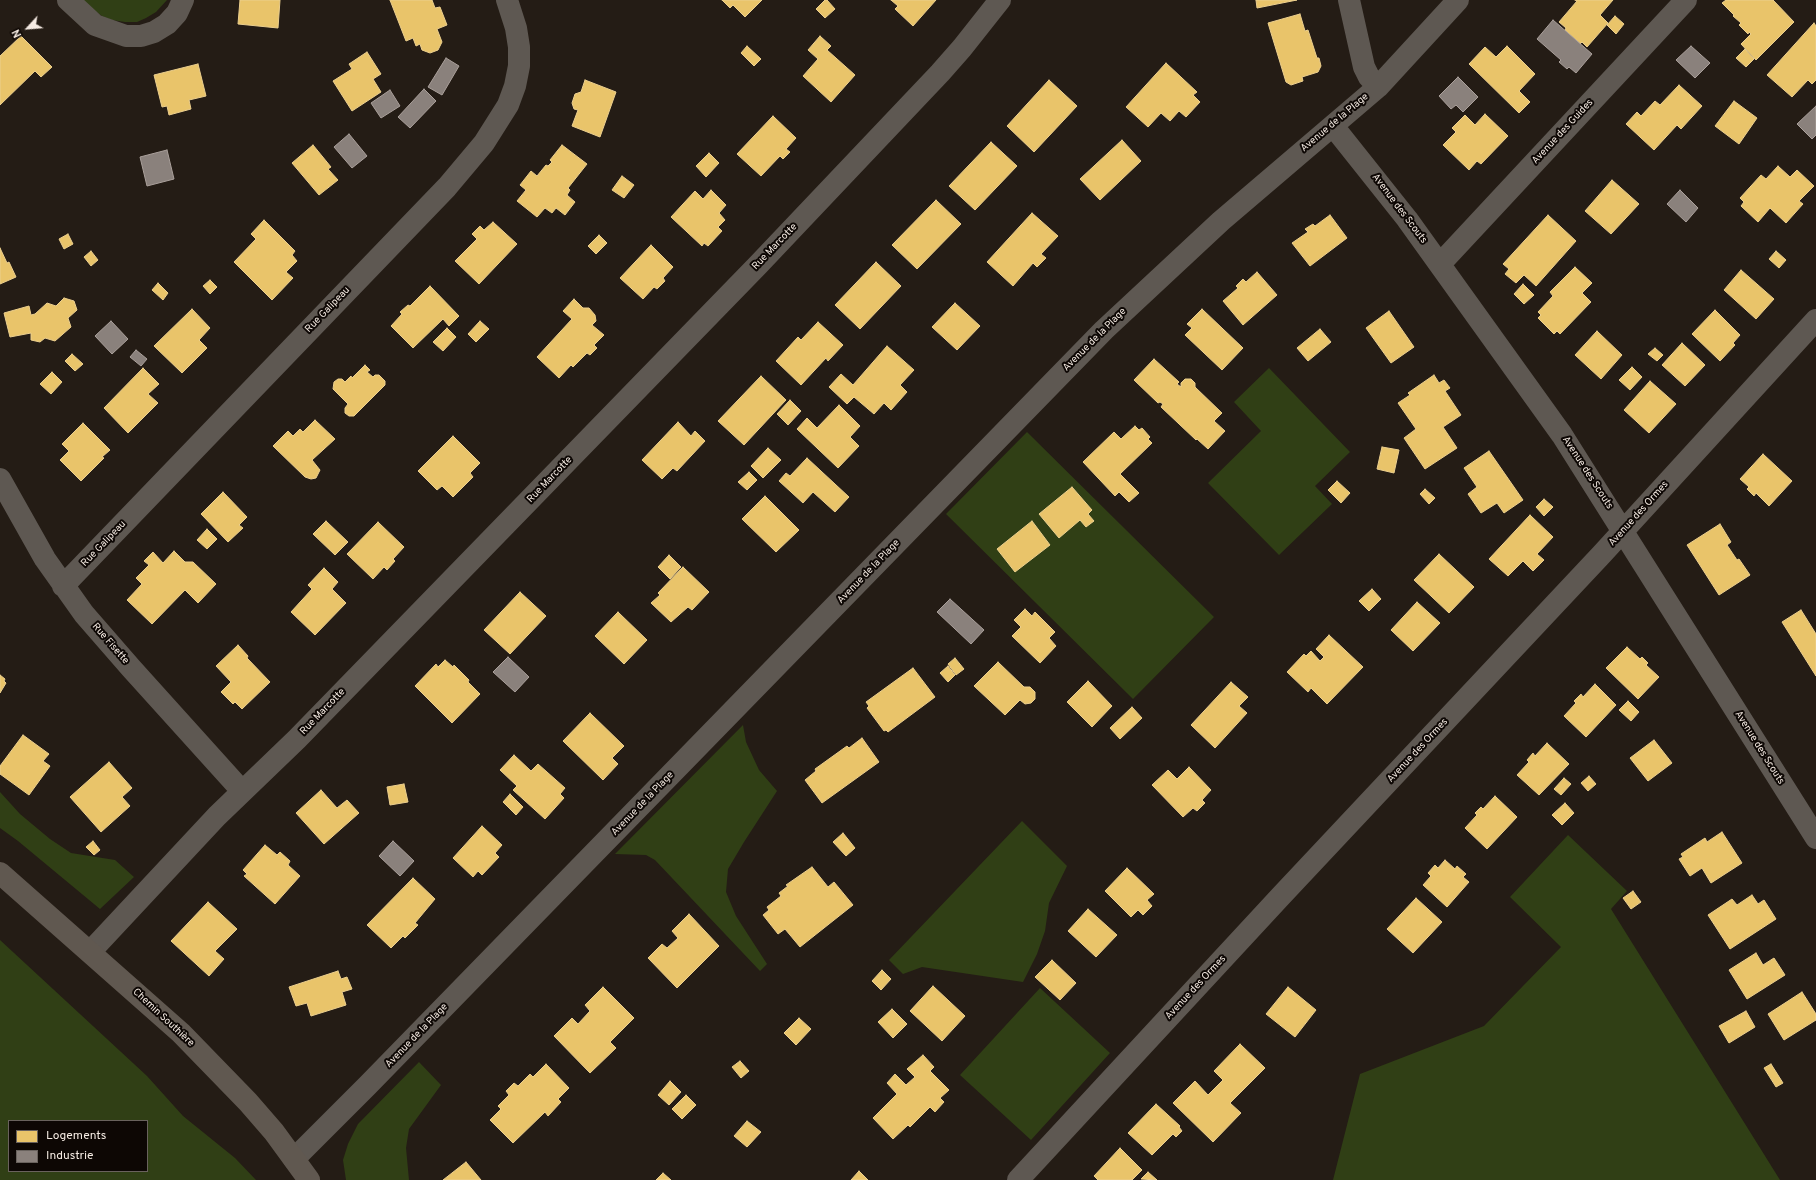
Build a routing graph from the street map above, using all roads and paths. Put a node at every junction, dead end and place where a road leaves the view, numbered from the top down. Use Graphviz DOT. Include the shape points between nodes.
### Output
graph roads {
  1 [pos="68,0"];
  2 [pos="183,0"];
  3 [pos="507,0"];
  4 [pos="1000,0"];
  5 [pos="1349,0"];
  6 [pos="1458,0"];
  7 [pos="1686,0"];
  8 [pos="1378,87"];
  9 [pos="1333,126"];
  10 [pos="1440,264"];
  11 [pos="1816,320"];
  12 [pos="0,479"];
  13 [pos="1623,531"];
  14 [pos="63,586"];
  15 [pos="242,791"];
  16 [pos="1816,838"];
  17 [pos="0,873"];
  18 [pos="90,952"];
  19 [pos="294,1159"];
  20 [pos="309,1180"];
  21 [pos="1018,1180"];
  1 -- 2 [label="street" via="95,25 126,36 141,36 167,24 177,13"];
  3 -- 14 [label="street, Rue Galipeau" via="520,47 519,66 508,105 484,143 442,192"];
  4 -- 15 [label="street, Rue Marcotte" via="940,73 758,266 297,739"];
  5 -- 8 [label="street" via="1364,67"];
  6 -- 8 [label="street, Avenue de la Plage"];
  7 -- 10 [label="street, Avenue des Guides"];
  8 -- 9 [label="street, Avenue de la Plage"];
  9 -- 10 [label="street, Avenue des Scouts"];
  9 -- 19 [label="street, Avenue de la Plage" via="1221,221 1104,330"];
  10 -- 13 [label="street, Avenue des Scouts" via="1562,435"];
  11 -- 13 [label="street, Avenue des Ormes"];
  12 -- 14 [label="street, Rue Fisette" via="28,531"];
  13 -- 16 [label="street, Avenue des Scouts"];
  13 -- 21 [label="street, Avenue des Ormes"];
  14 -- 15 [label="street, Rue Fisette" via="107,641"];
  15 -- 18 [label="street, Rue Marcotte"];
  17 -- 18 [label="street, Chemin Southière"];
  18 -- 19 [label="street, Chemin Southière" via="181,1033 248,1102"];
  19 -- 20 [label="street, Chemin Southière"];
}
